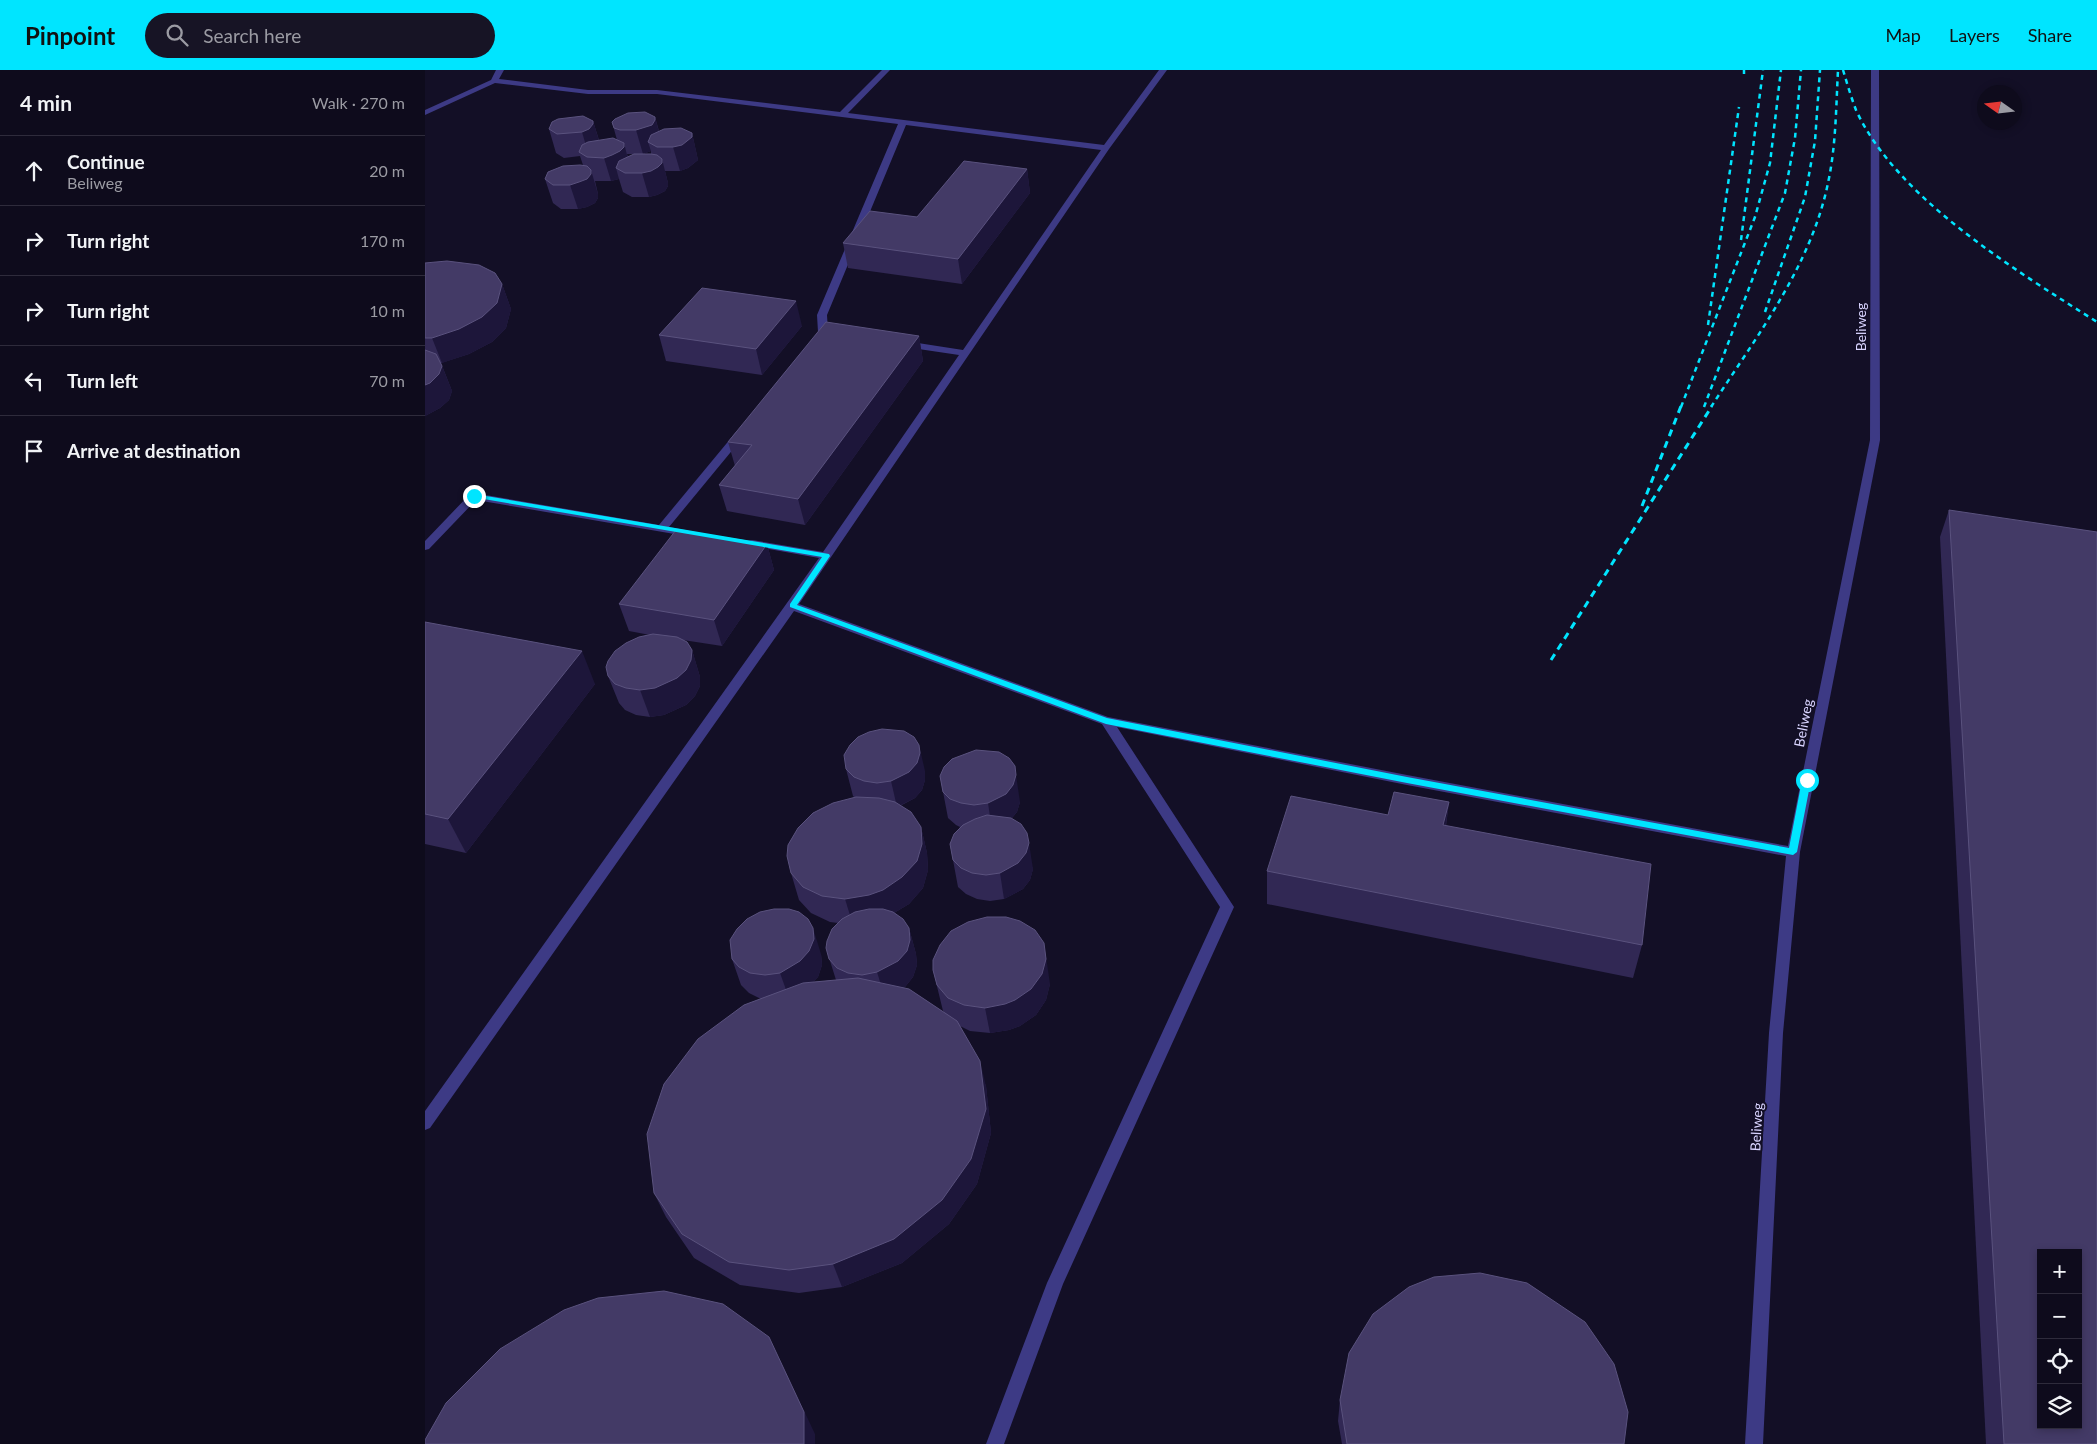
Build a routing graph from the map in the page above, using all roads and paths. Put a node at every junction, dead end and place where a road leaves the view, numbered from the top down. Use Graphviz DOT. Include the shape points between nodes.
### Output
graph roads {
  1 [pos="500,70"];
  2 [pos="886,70"];
  3 [pos="1163,70"];
  4 [pos="1875,70"];
  5 [pos="494,81"];
  6 [pos="425,113"];
  7 [pos="842,115"];
  8 [pos="903,123"];
  9 [pos="1106,148"];
  10 [pos="899,344"];
  11 [pos="811,348"];
  12 [pos="965,353"];
  13 [pos="749,423"];
  14 [pos="662,528"];
  15 [pos="701,535"];
  16 [pos="740,542"];
  17 [pos="425,547"];
  18 [pos="827,556"];
  19 [pos="793,606"];
  20 [pos="1106,721"];
  21 [pos="1793,852"];
  22 [pos="425,1123"];
  23 [pos="995,1444"];
  24 [pos="1754,1444"];
  1 -- 5 [label="street"];
  2 -- 7 [label="street"];
  3 -- 9 [label="street"];
  4 -- 21 [label="street, Beliweg" via="1875,440"];
  5 -- 6 [label="street"];
  5 -- 7 [label="street" via="588,92 657,92"];
  7 -- 8 [label="street"];
  8 -- 9 [label="street"];
  8 -- 11 [label="street" via="822,315 828,333"];
  9 -- 12 [label="street"];
  10 -- 12 [label="street"];
  12 -- 18 [label="street"];
  13 -- 14 [label="street"];
  14 -- 15 [label="street"];
  14 -- 17 [label="street" via="474,496"];
  16 -- 18 [label="street"];
  18 -- 19 [label="street"];
  19 -- 20 [label="street"];
  19 -- 22 [label="street"];
  20 -- 21 [label="street"];
  20 -- 23 [label="street" via="1227,907 1055,1283"];
  21 -- 24 [label="street, Beliweg" via="1776,1033"];
}
